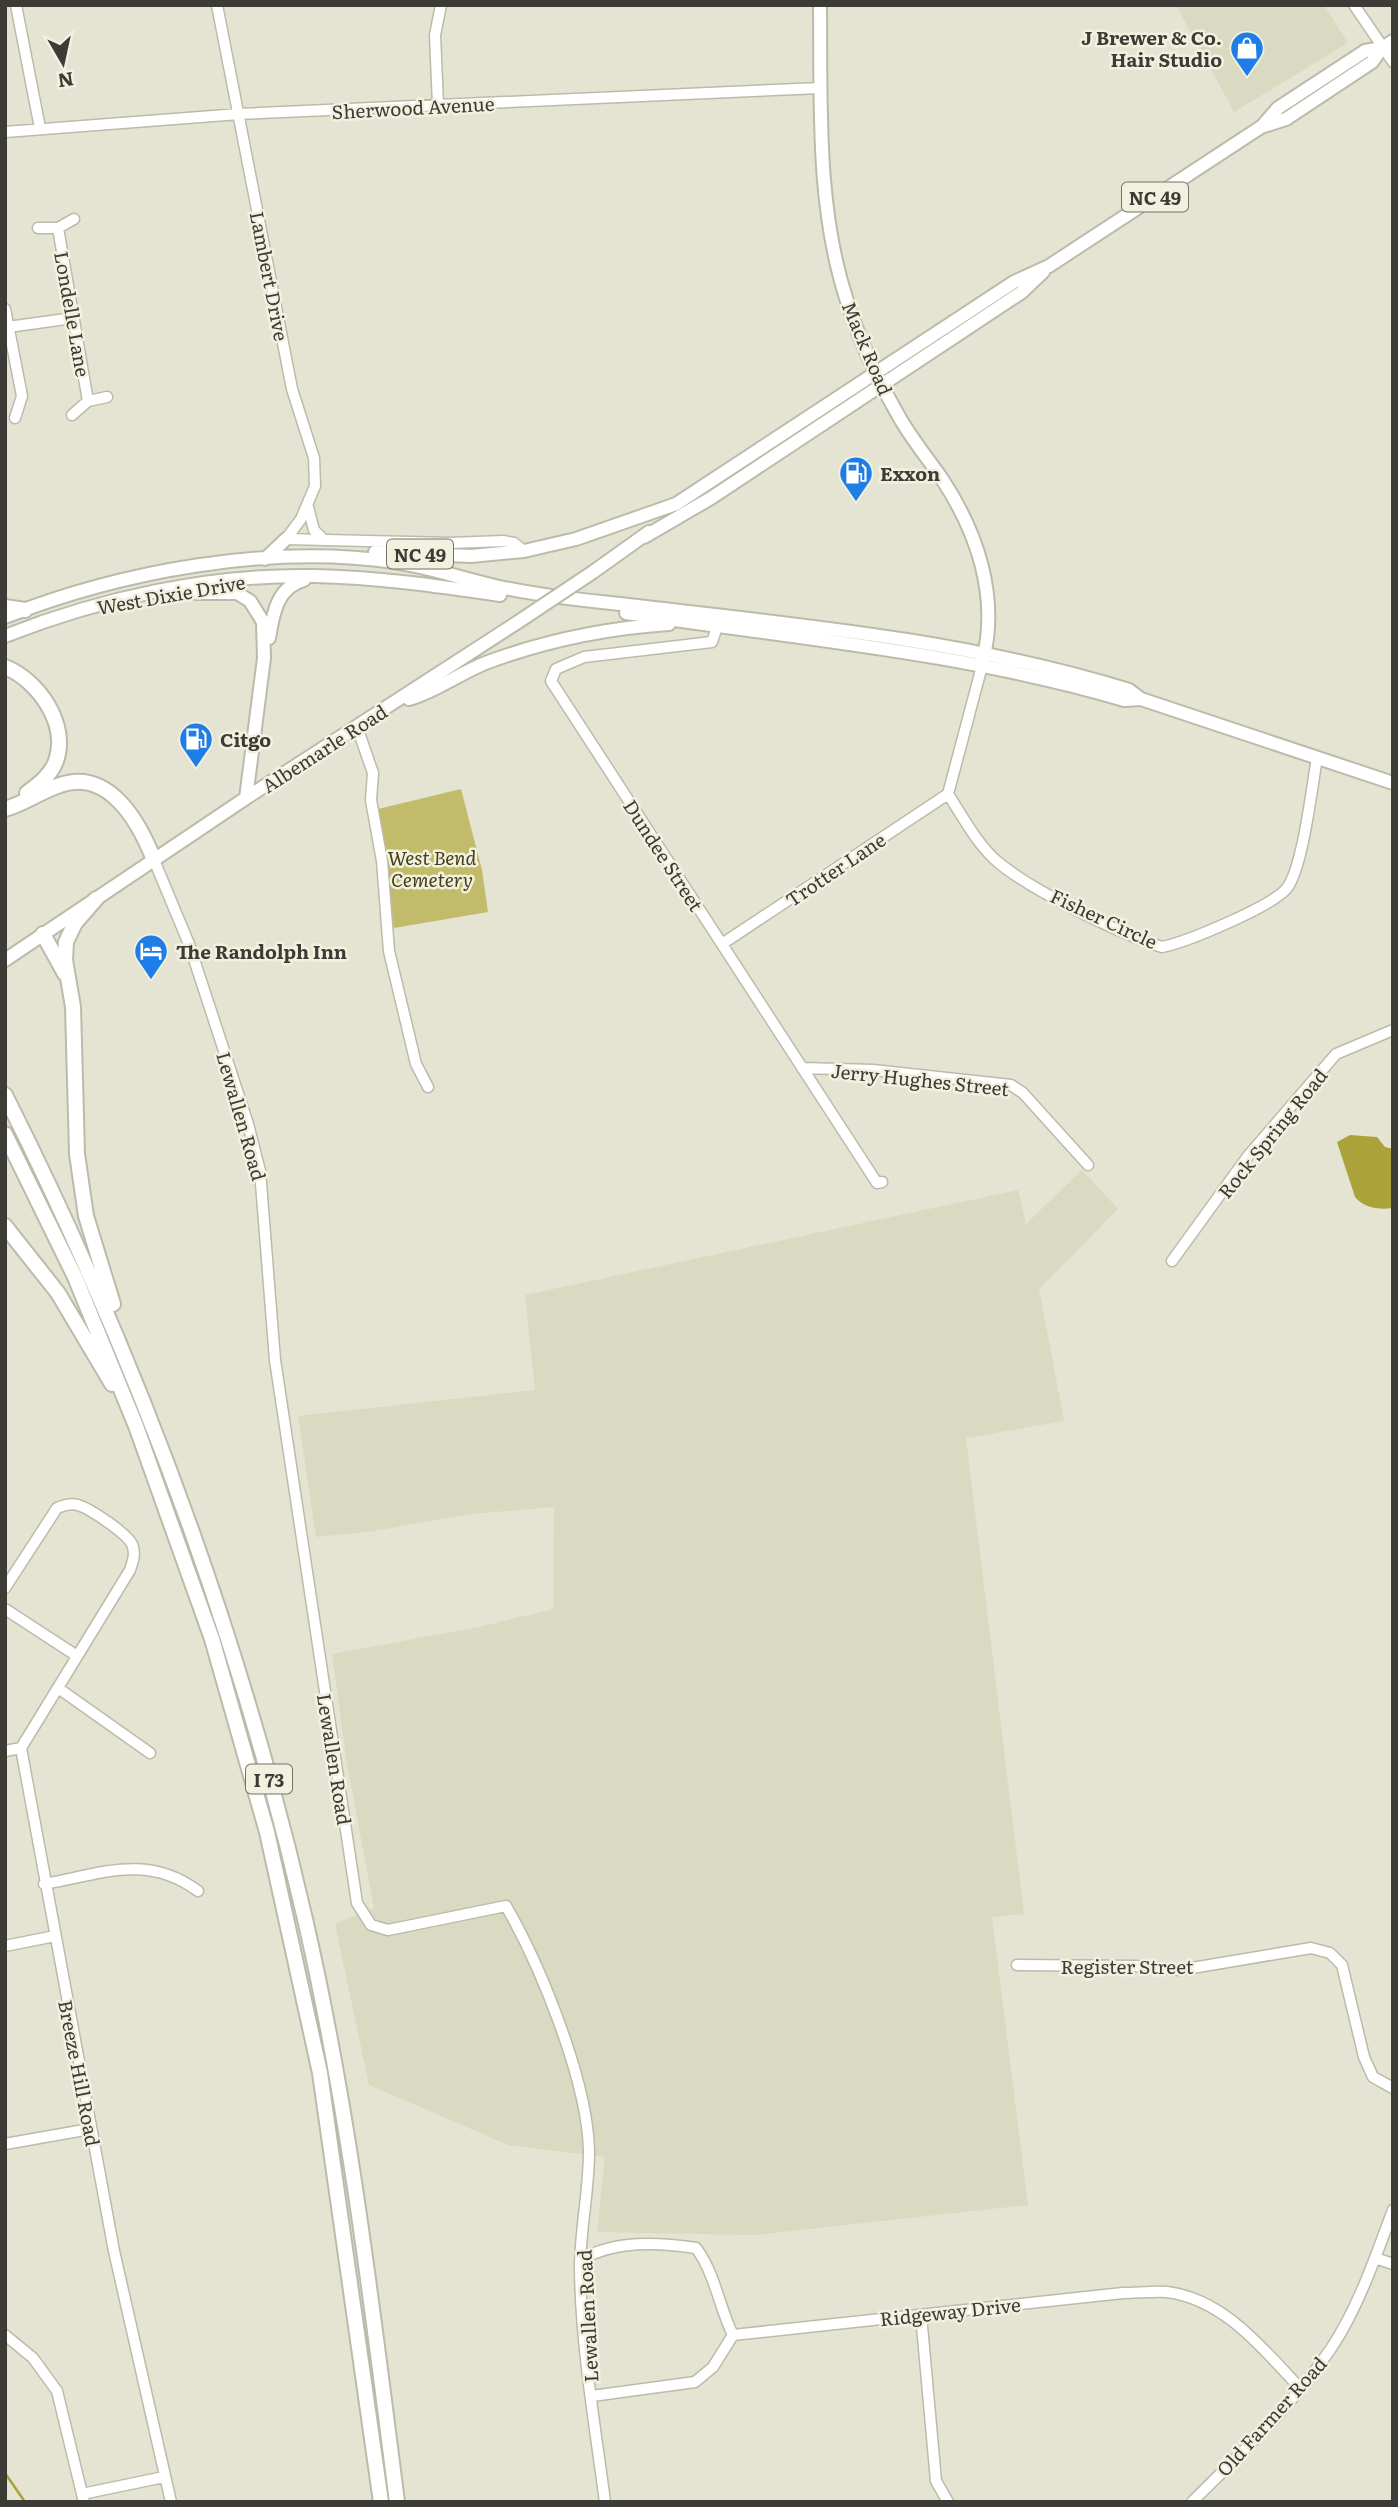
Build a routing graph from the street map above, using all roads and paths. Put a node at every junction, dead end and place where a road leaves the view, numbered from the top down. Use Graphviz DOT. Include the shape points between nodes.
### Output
graph roads {
  1 [pos="16,5"];
  2 [pos="217,5"];
  3 [pos="441,5"];
  4 [pos="820,5"];
  5 [pos="1354,5"];
  6 [pos="1387,44"];
  7 [pos="1393,62"];
  8 [pos="820,88"];
  9 [pos="438,105"];
  10 [pos="239,114"];
  11 [pos="40,128"];
  12 [pos="5,132"];
  13 [pos="74,219"];
  14 [pos="38,228"];
  15 [pos="58,228"];
  16 [pos="1049,266"];
  17 [pos="5,309"];
  18 [pos="73,318"];
  19 [pos="8,327"];
  20 [pos="876,371"];
  21 [pos="883,385"];
  22 [pos="107,397"];
  23 [pos="88,401"];
  24 [pos="72,415"];
  25 [pos="15,418"];
  26 [pos="692,496"];
  27 [pos="308,505"];
  28 [pos="644,537"];
  29 [pos="286,540"];
  30 [pos="324,540"];
  31 [pos="524,551"];
  32 [pos="265,559"];
  33 [pos="317,559"];
  34 [pos="313,576"];
  35 [pos="465,584"];
  36 [pos="175,589"];
  37 [pos="5,607"];
  38 [pos="24,610"];
  39 [pos="5,617"];
  40 [pos="692,623"];
  41 [pos="718,626"];
  42 [pos="5,636"];
  43 [pos="264,658"];
  44 [pos="983,660"];
  45 [pos="5,667"];
  46 [pos="395,702"];
  47 [pos="356,727"];
  48 [pos="1317,758"];
  49 [pos="1393,783"];
  50 [pos="948,794"];
  51 [pos="246,798"];
  52 [pos="5,808"];
  53 [pos="154,860"];
  54 [pos="96,899"];
  55 [pos="43,934"];
  56 [pos="722,944"];
  57 [pos="5,960"];
  58 [pos="69,981"];
  59 [pos="1393,1030"];
  60 [pos="802,1068"];
  61 [pos="428,1087"];
  62 [pos="5,1095"];
  63 [pos="5,1134"];
  64 [pos="1088,1165"];
  65 [pos="882,1182"];
  66 [pos="5,1226"];
  67 [pos="1172,1261"];
  68 [pos="140,1388"];
  69 [pos="136,1426"];
  70 [pos="5,1588"];
  71 [pos="5,1609"];
  72 [pos="77,1656"];
  73 [pos="58,1688"];
  74 [pos="21,1748"];
  75 [pos="5,1751"];
  76 [pos="150,1753"];
  77 [pos="44,1884"];
  78 [pos="198,1891"];
  79 [pos="55,1936"];
  80 [pos="5,1946"];
  81 [pos="1017,1965"];
  82 [pos="1393,2088"];
  83 [pos="90,2129"];
  84 [pos="5,2144"];
  85 [pos="1393,2210"];
  86 [pos="1375,2258"];
  87 [pos="580,2260"];
  88 [pos="1393,2264"];
  89 [pos="921,2315"];
  90 [pos="733,2335"];
  91 [pos="5,2336"];
  92 [pos="1300,2388"];
  93 [pos="592,2396"];
  94 [pos="164,2477"];
  95 [pos="83,2498"];
  96 [pos="171,2502"];
  97 [pos="380,2502"];
  98 [pos="397,2502"];
  99 [pos="605,2502"];
  100 [pos="948,2502"];
  101 [pos="1192,2502"];
  1 -- 11 [label="street"];
  2 -- 10 [label="street, Lambert Drive"];
  3 -- 9 [label="street" via="435,35"];
  4 -- 8 [label="main road, Mack Road"];
  5 -- 6 [label="street"];
  6 -- 7 [label="street"];
  6 -- 16 [label="main road, NC 49" via="1365,51 1278,108 1261,127"];
  8 -- 9 [label="street, Sherwood Avenue"];
  8 -- 20 [label="main road, Mack Road" via="824,187 837,269"];
  9 -- 10 [label="street, Sherwood Avenue"];
  10 -- 11 [label="street, Sherwood Avenue"];
  10 -- 27 [label="street, Lambert Drive" via="292,390 314,458 315,486"];
  11 -- 12 [label="street, Sherwood Avenue"];
  13 -- 15 [label="street"];
  14 -- 15 [label="street"];
  15 -- 18 [label="street, Londelle Lane"];
  16 -- 20 [label="main road, NC 49" via="1014,282"];
  16 -- 21 [label="main road, NC 49" via="1022,292"];
  17 -- 19 [label="street"];
  18 -- 19 [label="street"];
  18 -- 23 [label="street, Londelle Lane"];
  19 -- 25 [label="street" via="22,396"];
  20 -- 21 [label="main road, Mack Road"];
  20 -- 26 [label="main road, NC 49"];
  21 -- 28 [label="main road, Albemarle Road / NC 49"];
  21 -- 44 [label="main road, Mack Road" via="897,414 955,499 978,547 988,606"];
  22 -- 23 [label="street"];
  23 -- 24 [label="street"];
  26 -- 28 [label="main road, Albemarle Road"];
  26 -- 31 [label="main road, NC 49" via="629,523"];
  27 -- 29 [label="street, Lambert Drive"];
  27 -- 30 [label="street" via="314,530"];
  28 -- 46 [label="main road, Albemarle Road, bridge"];
  29 -- 30 [label="street"];
  29 -- 32 [label="main road"];
  30 -- 31 [label="street" via="503,541"];
  31 -- 33 [label="main road, NC 49" via="471,556 330,551"];
  32 -- 33 [label="main road, West Dixie Drive"];
  32 -- 38 [label="main road, West Dixie Drive" via="153,574"];
  33 -- 35 [label="main road, West Dixie Drive" via="396,562"];
  34 -- 35 [label="main road, West Dixie Drive"];
  34 -- 36 [label="main road, West Dixie Drive"];
  34 -- 43 [label="main road" via="291,585 281,597"];
  35 -- 40 [label="main road"];
  35 -- 44 [label="main road" via="840,631"];
  36 -- 42 [label="main road, West Dixie Drive"];
  36 -- 43 [label="main road" via="229,591 250,601 263,622"];
  37 -- 38 [label="highway"];
  38 -- 39 [label="main road, West Dixie Drive"];
  40 -- 41 [label="main road"];
  40 -- 46 [label="main road" via="609,632 525,650"];
  41 -- 44 [label="main road"];
  41 -- 56 [label="street, Dundee Street" via="712,642 584,657 556,669 551,681"];
  43 -- 51 [label="main road"];
  44 -- 48 [label="main road" via="1124,700 1141,699"];
  44 -- 50 [label="street"];
  45 -- 52 [label="highway" via="27,680 42,697 58,744 56,761 45,778"];
  46 -- 47 [label="main road, Albemarle Road"];
  47 -- 51 [label="main road, Albemarle Road"];
  47 -- 61 [label="street" via="373,773 371,800 382,862 388,951 416,1064"];
  48 -- 49 [label="main road"];
  48 -- 50 [label="street, Fisher Circle" via="1289,886 1250,911 1162,947 1057,897 999,863"];
  50 -- 56 [label="street, Trotter Lane"];
  51 -- 53 [label="main road, Albemarle Road"];
  52 -- 53 [label="highway" via="66,783 99,785 119,800"];
  53 -- 54 [label="main road, Albemarle Road"];
  53 -- 87 [label="street, Lewallen Road" via="189,944 260,1171 275,1360 357,1903 371,1925 388,1930 506,1906 543,1983 585,2111 589,2152"];
  54 -- 55 [label="main road, Albemarle Road"];
  54 -- 58 [label="highway" via="66,942"];
  55 -- 57 [label="main road, Albemarle Road"];
  55 -- 58 [label="highway"];
  56 -- 60 [label="street, Dundee Street"];
  58 -- 68 [label="highway" via="77,1154 86,1216"];
  59 -- 67 [label="street, Rock Spring Road" via="1336,1054 1248,1156"];
  60 -- 64 [label="street, Jerry Hughes Street" via="873,1070 1011,1085"];
  60 -- 65 [label="street, Dundee Street" via="877,1183"];
  62 -- 68 [label="highway, I 73" via="103,1299"];
  63 -- 69 [label="highway, I 73" via="75,1277"];
  66 -- 69 [label="highway" via="58,1293"];
  68 -- 98 [label="highway, I 73" via="246,1695 306,1923 352,2169"];
  69 -- 97 [label="highway, I 73" via="212,1639 287,1918 334,2159"];
  70 -- 72 [label="street" via="57,1508 79,1505 124,1533 135,1558"];
  71 -- 72 [label="street"];
  72 -- 73 [label="street"];
  73 -- 74 [label="street"];
  73 -- 76 [label="street"];
  74 -- 75 [label="street"];
  74 -- 77 [label="street, Breeze Hill Road"];
  77 -- 78 [label="street" via="146,1867 183,1880"];
  77 -- 79 [label="street, Breeze Hill Road"];
  79 -- 80 [label="street"];
  79 -- 83 [label="street, Breeze Hill Road"];
  81 -- 82 [label="street, Register Street" via="1180,1970 1311,1948 1329,1953 1342,1965 1373,2077"];
  83 -- 84 [label="street"];
  83 -- 94 [label="street, Breeze Hill Road"];
  85 -- 86 [label="street, Old Farmer Road"];
  86 -- 88 [label="street"];
  86 -- 92 [label="street, Old Farmer Road" via="1332,2347"];
  87 -- 90 [label="street" via="623,2245 696,2248"];
  87 -- 93 [label="street, Lewallen Road"];
  89 -- 90 [label="street, Ridgeway Drive"];
  89 -- 92 [label="street, Ridgeway Drive" via="1166,2292 1197,2300 1225,2315"];
  89 -- 100 [label="street" via="936,2480"];
  90 -- 93 [label="street" via="713,2367 695,2382"];
  91 -- 95 [label="street" via="52,2381"];
  92 -- 101 [label="street, Old Farmer Road"];
  93 -- 99 [label="street, Lewallen Road"];
  94 -- 95 [label="street"];
  94 -- 96 [label="street, Breeze Hill Road"];
}
